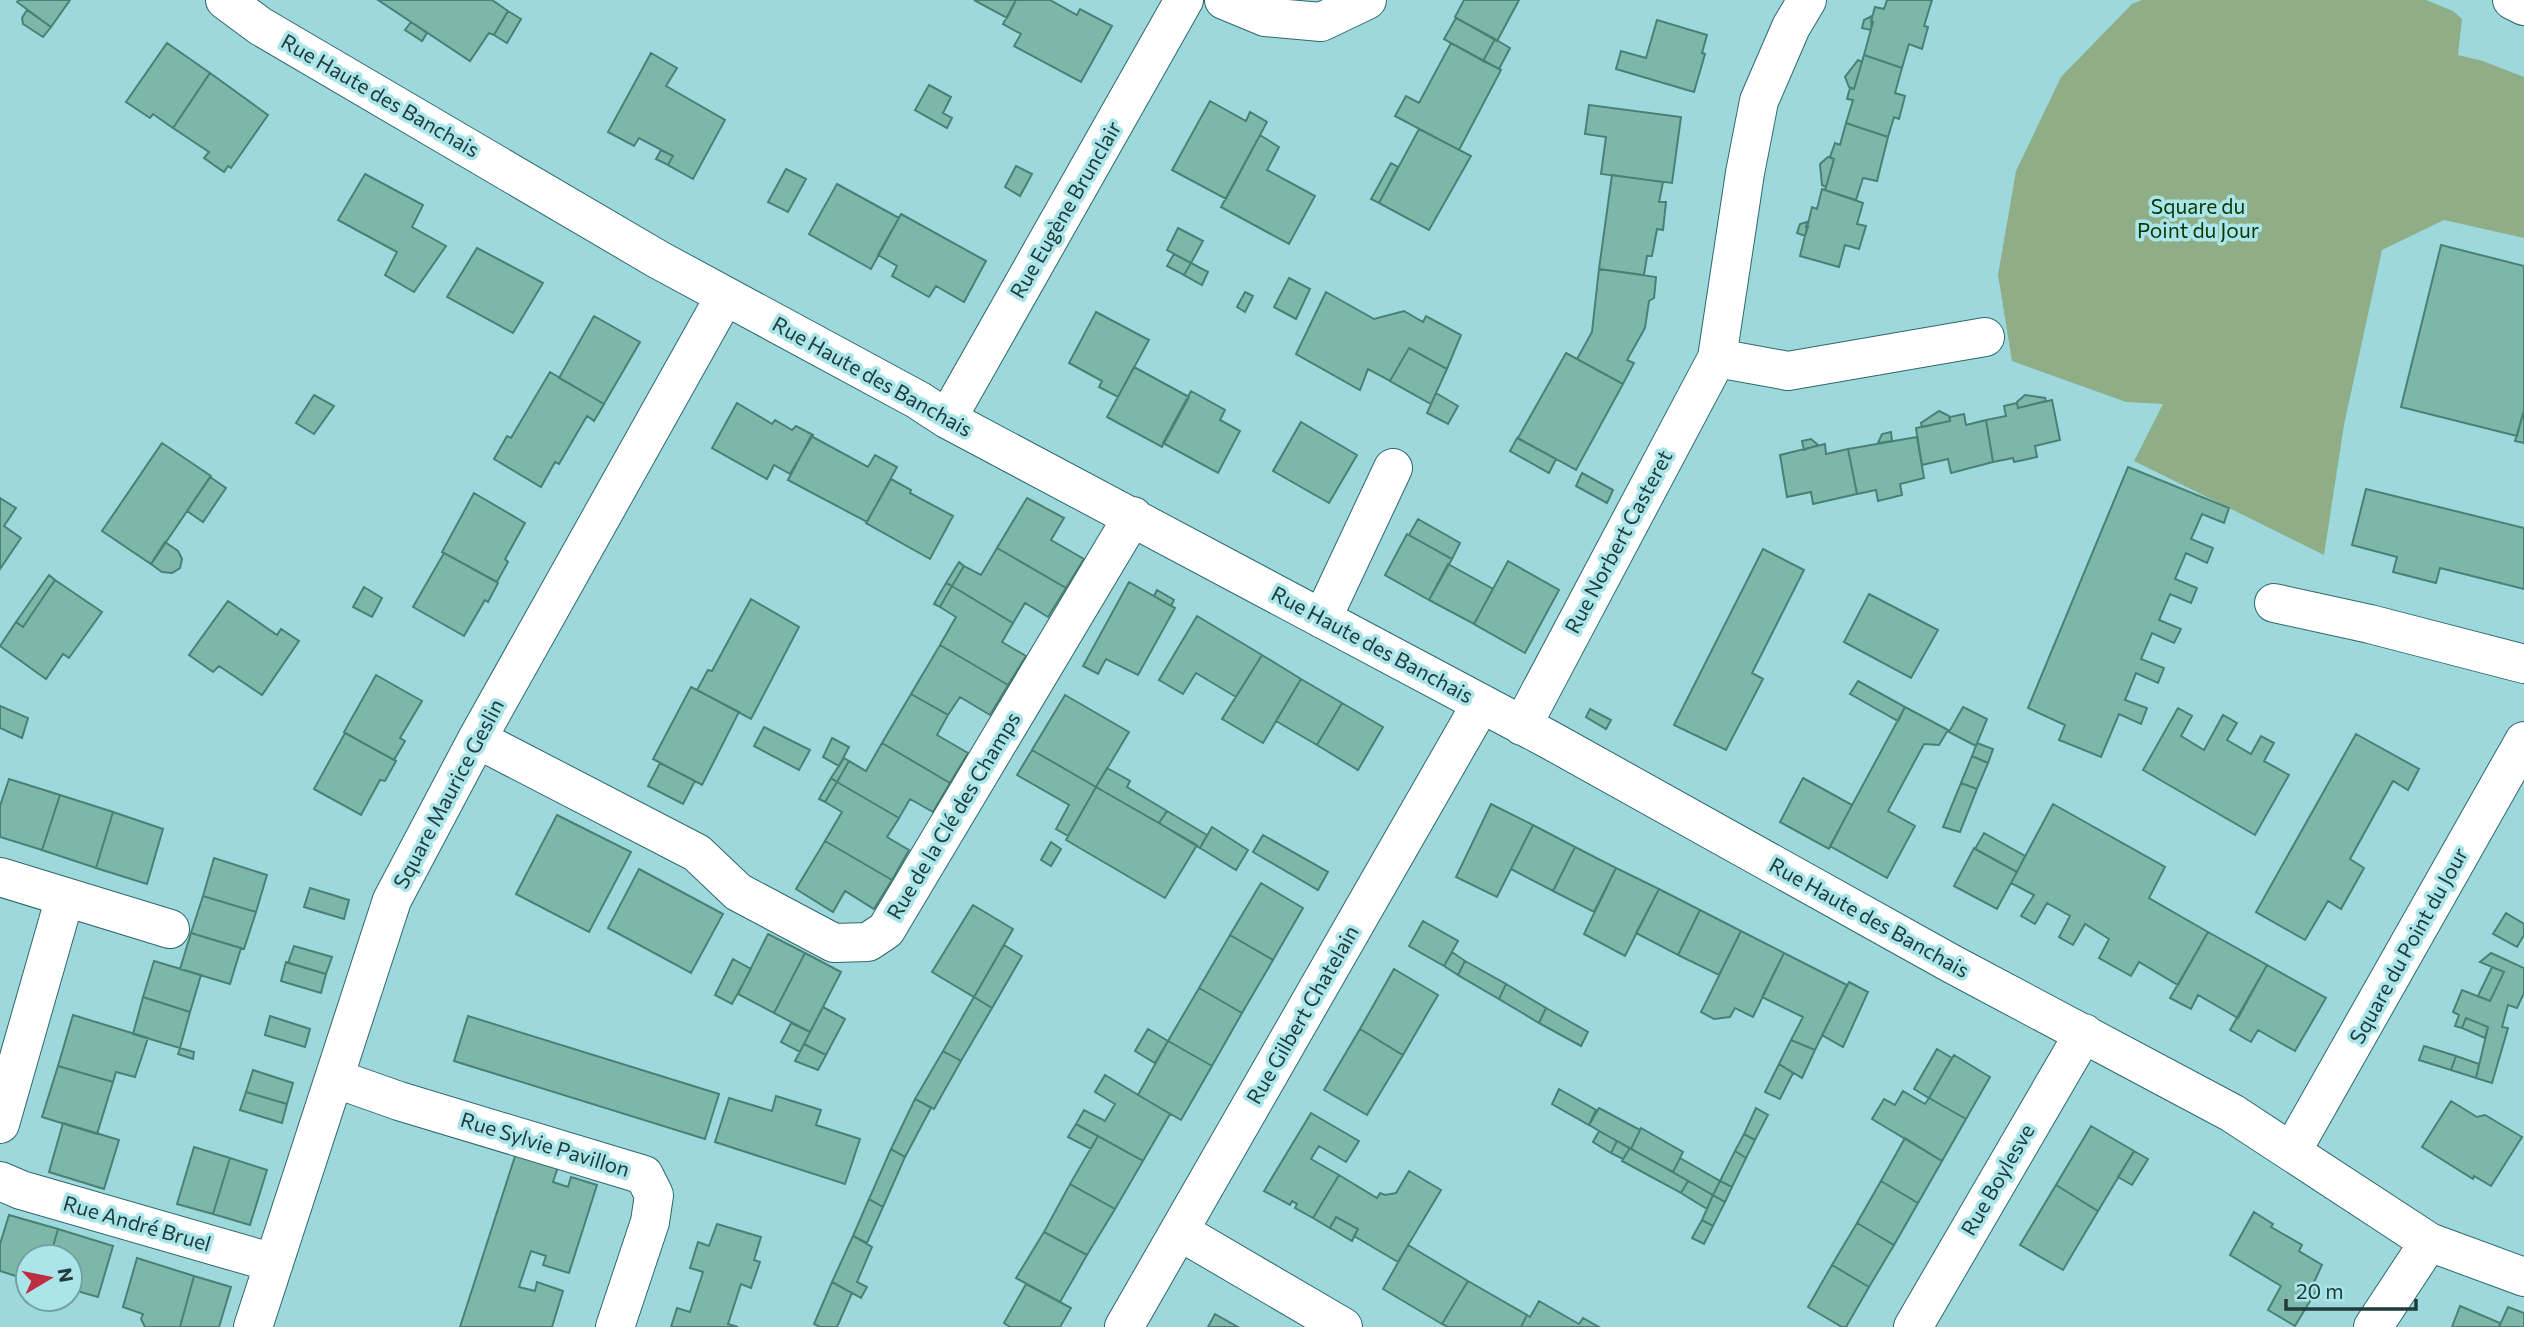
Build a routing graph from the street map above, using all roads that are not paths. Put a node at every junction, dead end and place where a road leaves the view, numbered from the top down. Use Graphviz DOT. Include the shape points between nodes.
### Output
graph roads {
  1 [pos="225,0"];
  2 [pos="1184,0"];
  3 [pos="1224,0"];
  4 [pos="1367,0"];
  5 [pos="1807,0"];
  6 [pos="2512,0"];
  7 [pos="2524,6"];
  8 [pos="725,296"];
  9 [pos="1985,337"];
  10 [pos="1717,358"];
  11 [pos="947,419"];
  12 [pos="1393,468"];
  13 [pos="1133,516"];
  14 [pos="2274,603"];
  15 [pos="1322,619"];
  16 [pos="2524,664"];
  17 [pos="1481,704"];
  18 [pos="1522,726"];
  19 [pos="477,739"];
  20 [pos="2524,741"];
  21 [pos="0,877"];
  22 [pos="65,897"];
  23 [pos="170,929"];
  24 [pos="2084,1033"];
  25 [pos="334,1078"];
  26 [pos="0,1124"];
  27 [pos="2292,1151"];
  28 [pos="0,1181"];
  29 [pos="1179,1231"];
  30 [pos="2429,1242"];
  31 [pos="274,1263"];
  32 [pos="2524,1277"];
  33 [pos="253,1327"];
  34 [pos="615,1327"];
  35 [pos="1124,1327"];
  36 [pos="1343,1327"];
  37 [pos="1913,1327"];
  38 [pos="2373,1327"];
  1 -- 8 [label="street, Rue Haute des Banchais" via="260,26"];
  2 -- 11 [label="street, Rue Eugène Brunclair"];
  3 -- 4 [label="street" via="1265,17 1321,22"];
  5 -- 10 [label="street, Rue Norbert Casteret" via="1759,101"];
  6 -- 7 [label="street"];
  8 -- 11 [label="street, Rue Haute des Banchais"];
  8 -- 19 [label="street, Square Maurice Geslin"];
  9 -- 10 [label="street" via="1788,371"];
  10 -- 18 [label="street, Rue Norbert Casteret"];
  11 -- 13 [label="street, Rue Haute des Banchais"];
  12 -- 15 [label="street"];
  13 -- 15 [label="street, Rue Haute des Banchais"];
  13 -- 19 [label="street, Rue de la Clé des Champs" via="886,930 868,942 834,943 738,892 697,853"];
  14 -- 16 [label="street"];
  15 -- 17 [label="street, Rue Haute des Banchais"];
  17 -- 18 [label="street, Rue Haute des Banchais"];
  17 -- 29 [label="street, Rue Gilbert Chatelain"];
  18 -- 24 [label="street, Rue Haute des Banchais"];
  19 -- 25 [label="street, Square Maurice Geslin" via="392,900"];
  20 -- 27 [label="street, Square du Point du Jour"];
  21 -- 22 [label="street"];
  22 -- 23 [label="street"];
  22 -- 26 [label="street"];
  24 -- 27 [label="street, Rue Haute des Banchais"];
  24 -- 37 [label="street, Rue Boylesve"];
  25 -- 31 [label="street, Square Maurice Geslin"];
  25 -- 34 [label="street, Rue Sylvie Pavillon" via="644,1175 654,1195 650,1222"];
  27 -- 30 [label="street, Rue Haute des Banchais"];
  28 -- 31 [label="street, Rue André Bruel"];
  29 -- 35 [label="street, Rue Gilbert Chatelain"];
  29 -- 36 [label="street"];
  30 -- 32 [label="street, Rue Haute des Banchais"];
  30 -- 38 [label="street"];
  31 -- 33 [label="street, Square Maurice Geslin"];
}
